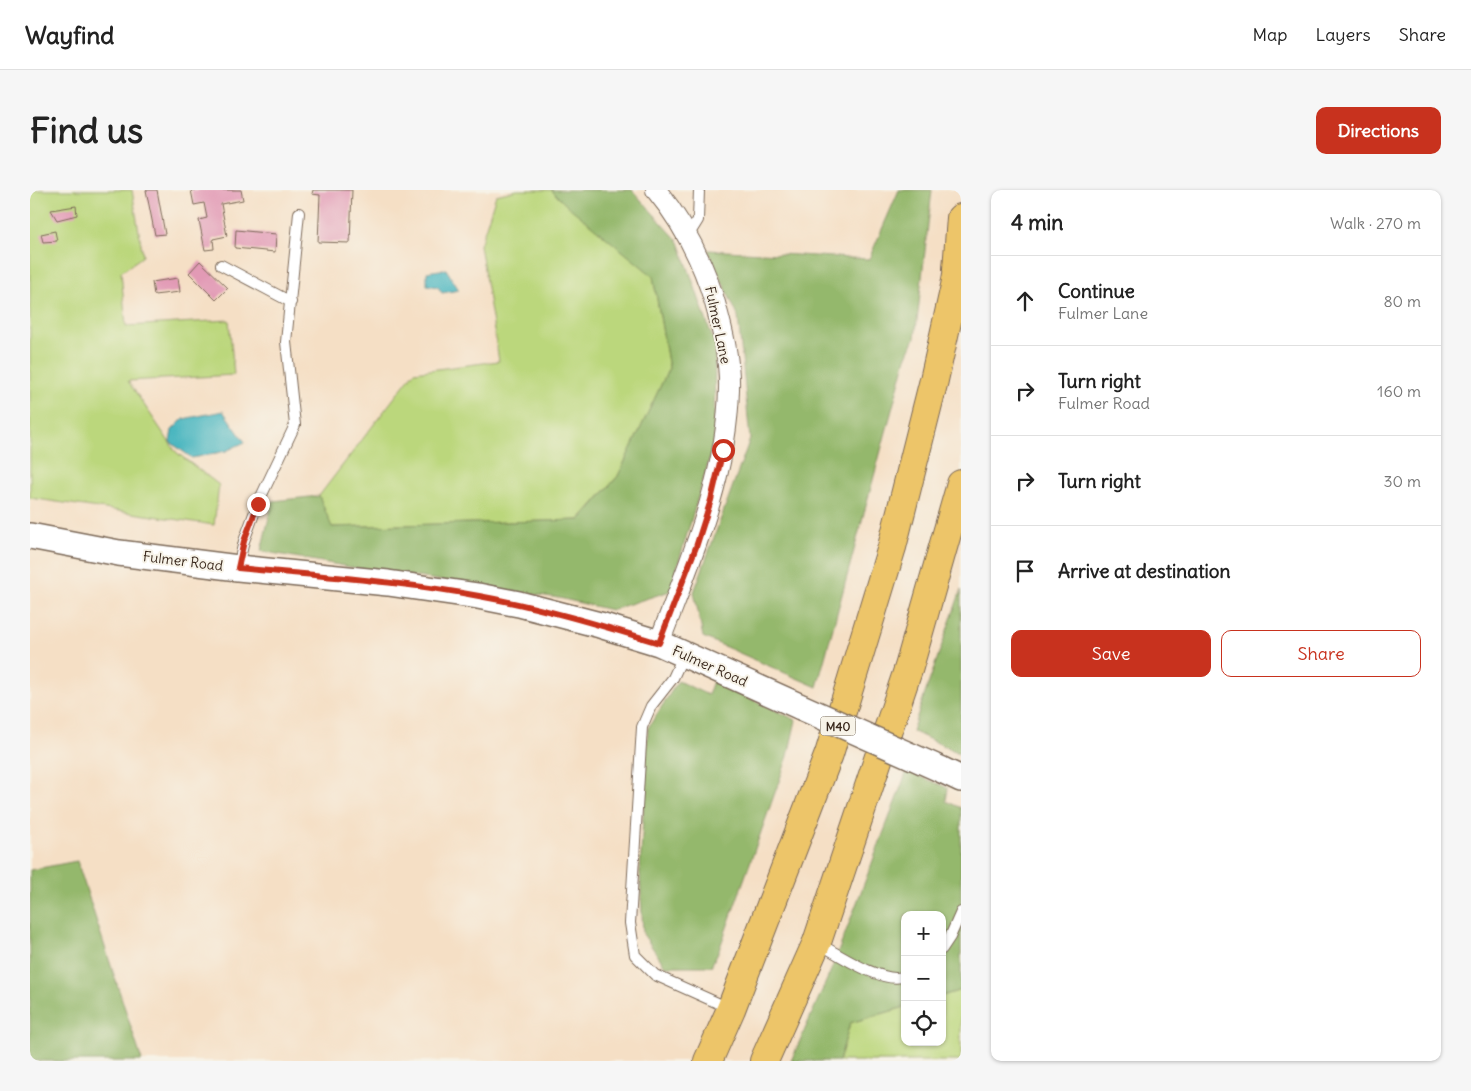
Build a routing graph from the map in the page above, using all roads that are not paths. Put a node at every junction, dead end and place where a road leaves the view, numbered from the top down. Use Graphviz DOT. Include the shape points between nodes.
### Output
graph roads {
  1 [pos="656,190"];
  2 [pos="699,190"];
  3 [pos="299,213"];
  4 [pos="961,218"];
  5 [pos="688,236"];
  6 [pos="961,251"];
  7 [pos="221,265"];
  8 [pos="955,286"];
  9 [pos="291,302"];
  10 [pos="961,484"];
  11 [pos="30,536"];
  12 [pos="238,568"];
  13 [pos="659,643"];
  14 [pos="684,654"];
  15 [pos="950,774"];
  16 [pos="961,912"];
  17 [pos="817,942"];
  18 [pos="946,943"];
  19 [pos="901,978"];
  20 [pos="731,1009"];
  21 [pos="708,1061"];
  22 [pos="764,1061"];
  1 -- 5 [label="street, Fulmer Lane"];
  2 -- 5 [label="lane" via="700,212"];
  3 -- 9 [label="lane"];
  4 -- 8 [label="highway"];
  5 -- 13 [label="street, Fulmer Lane" via="708,279 725,346 729,388 727,426 696,547"];
  6 -- 8 [label="highway, M40"];
  7 -- 9 [label="lane"];
  8 -- 20 [label="highway, M40" via="892,547 829,754"];
  9 -- 12 [label="lane" via="286,342 295,425 258,504"];
  10 -- 17 [label="highway" via="909,667"];
  11 -- 12 [label="street, Fulmer Road" via="119,553"];
  12 -- 13 [label="street, Fulmer Road" via="478,596 600,625"];
  13 -- 14 [label="street, Fulmer Road"];
  14 -- 15 [label="street, Fulmer Road, bridge"];
  14 -- 20 [label="lane" via="673,678 651,706 642,727 630,922 636,955 655,975"];
  16 -- 18 [label="lane"];
  17 -- 19 [label="lane" via="870,973"];
  17 -- 22 [label="highway"];
  20 -- 21 [label="highway, M40"];
}
